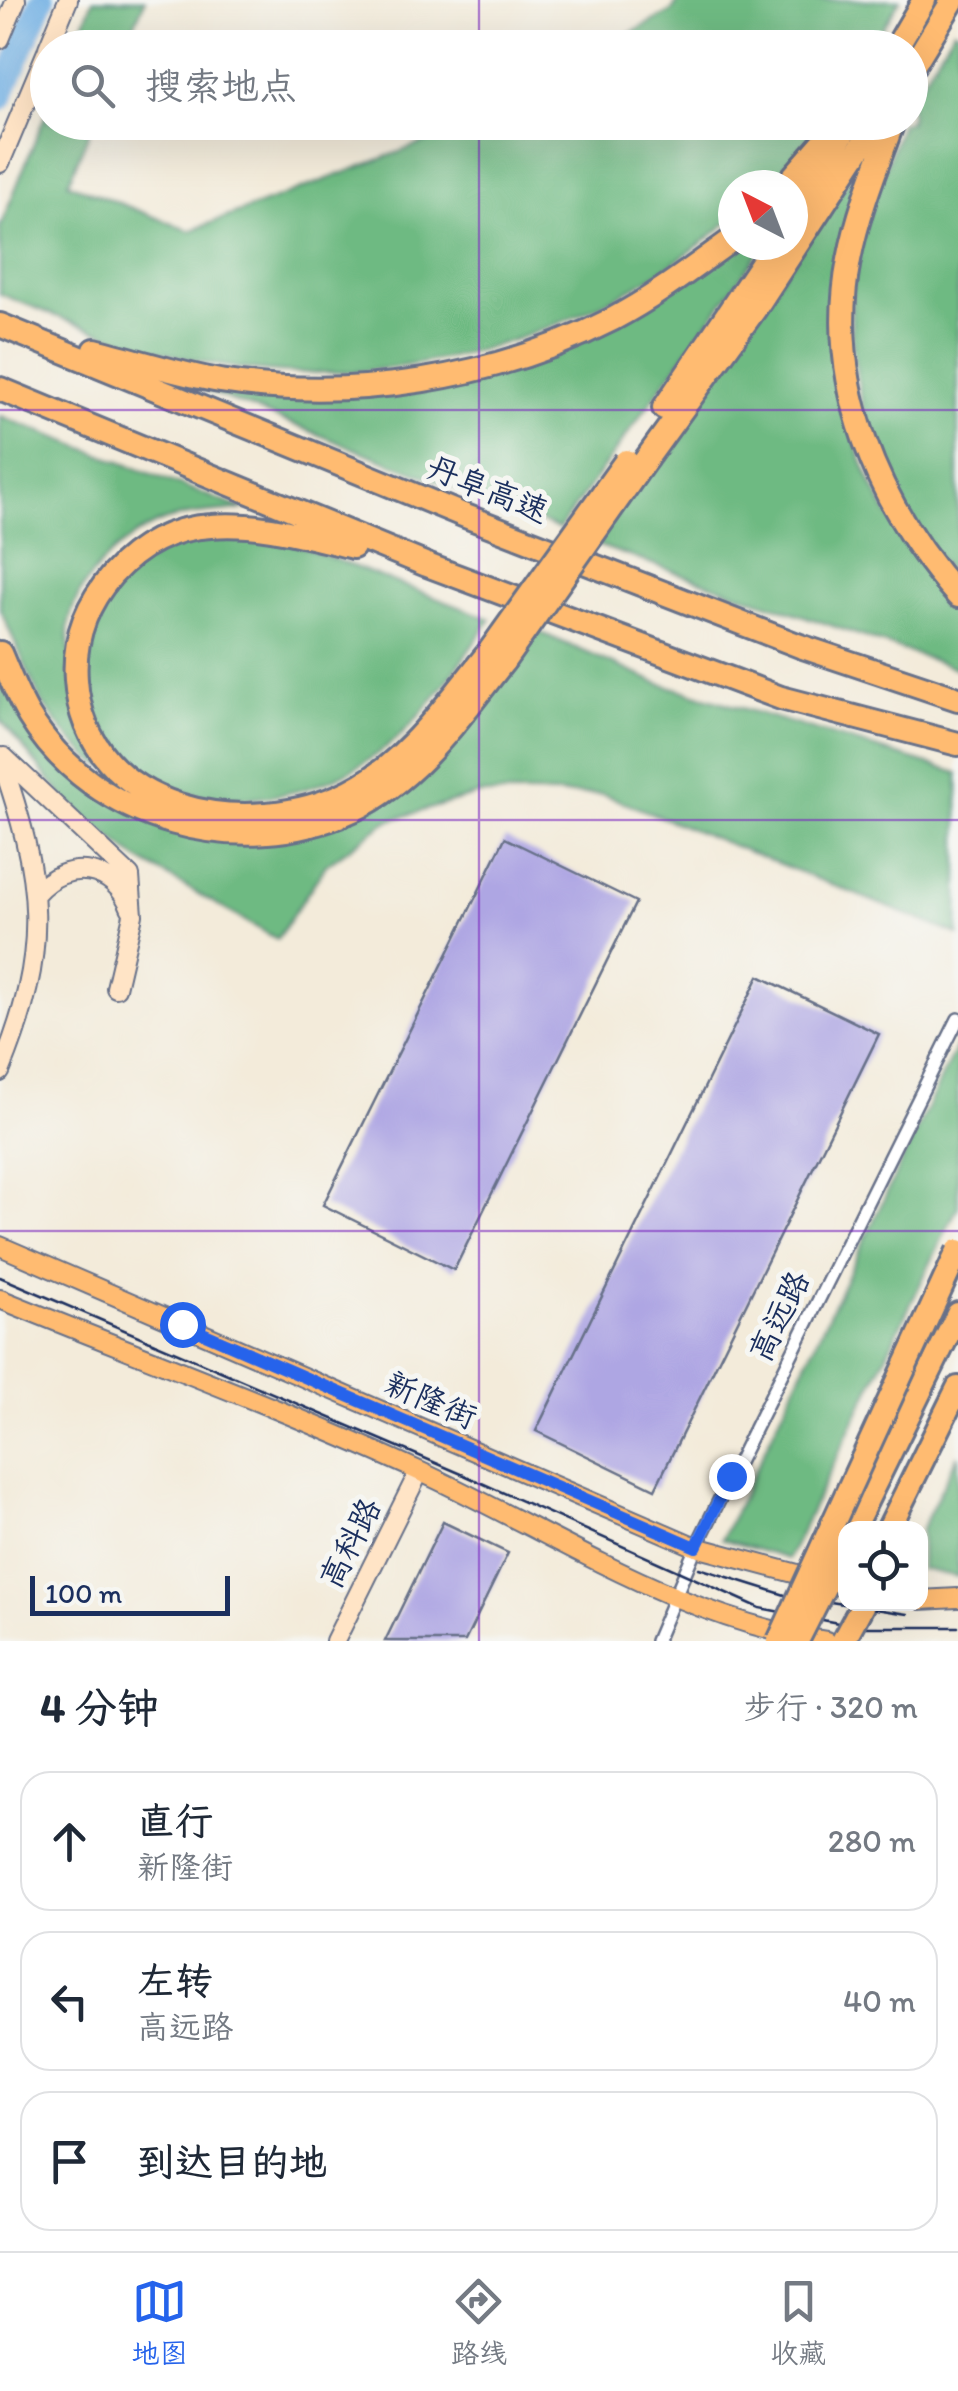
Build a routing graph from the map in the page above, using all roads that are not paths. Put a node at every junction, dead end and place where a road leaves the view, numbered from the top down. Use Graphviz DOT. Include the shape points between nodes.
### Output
graph roads {
  1 [pos="16,0"];
  2 [pos="68,0"];
  3 [pos="923,2"];
  4 [pos="948,9"];
  5 [pos="56,30"];
  6 [pos="906,30"];
  7 [pos="0,40"];
  8 [pos="928,43"];
  9 [pos="30,91"];
  10 [pos="825,140"];
  11 [pos="839,140"];
  12 [pos="865,140"];
  13 [pos="886,140"];
  14 [pos="0,163"];
  15 [pos="799,170"];
  16 [pos="808,191"];
  17 [pos="718,249"];
  18 [pos="764,260"];
  19 [pos="8,327"];
  20 [pos="0,390"];
  21 [pos="640,454"];
  22 [pos="428,565"];
  23 [pos="958,596"];
  24 [pos="0,653"];
  25 [pos="496,656"];
  26 [pos="958,699"];
  27 [pos="958,744"];
  28 [pos="0,755"];
  29 [pos="36,893"];
  30 [pos="133,914"];
  31 [pos="116,988"];
  32 [pos="958,1019"];
  33 [pos="0,1072"];
  34 [pos="0,1246"];
  35 [pos="958,1251"];
  36 [pos="0,1298"];
  37 [pos="958,1314"];
  38 [pos="958,1388"];
  39 [pos="958,1422"];
  40 [pos="419,1472"];
  41 [pos="856,1521"];
  42 [pos="893,1521"];
  43 [pos="908,1521"];
  44 [pos="696,1547"];
  45 [pos="838,1560"];
  46 [pos="838,1585"];
  47 [pos="676,1597"];
  48 [pos="958,1598"];
  49 [pos="928,1600"];
  50 [pos="849,1611"];
  51 [pos="859,1611"];
  52 [pos="335,1641"];
  53 [pos="656,1641"];
  54 [pos="779,1641"];
  55 [pos="797,1641"];
  56 [pos="826,1641"];
  57 [pos="834,1641"];
  58 [pos="843,1641"];
  1 -- 7 [label="main road"];
  2 -- 5 [label="main road"];
  3 -- 6 [label="highway"];
  4 -- 8 [label="highway"];
  9 -- 14 [label="main road"];
  10 -- 15 [label="highway"];
  11 -- 16 [label="highway"];
  12 -- 21 [label="highway" via="755,308"];
  13 -- 23 [label="highway" via="848,264 848,378 884,490"];
  17 -- 19 [label="highway" via="612,319 514,358 392,384 222,381"];
  18 -- 21 [label="highway"];
  19 -- 26 [label="highway, 丹阜高速" via="481,522 800,646"];
  20 -- 22 [label="highway"];
  21 -- 25 [label="highway, bridge"];
  22 -- 25 [label="highway" via="269,526 168,534 129,556 82,622 77,699 90,733 132,783 179,806 229,818 292,815 352,791 391,763"];
  22 -- 27 [label="highway" via="780,698"];
  24 -- 25 [label="highway" via="30,717 64,757 116,797 218,834 284,832 353,810 425,756"];
  28 -- 29 [label="main road" via="28,836"];
  28 -- 30 [label="main road" via="130,876"];
  29 -- 30 [label="main road" via="49,878 73,869 97,871 126,896"];
  29 -- 33 [label="main road" via="33,978"];
  30 -- 31 [label="main road"];
  32 -- 44 [label="street, 高远路"];
  34 -- 44 [label="main road, 新隆街"];
  35 -- 54 [label="highway, bridge"];
  36 -- 40 [label="main road"];
  37 -- 41 [label="highway"];
  38 -- 42 [label="highway"];
  39 -- 43 [label="highway"];
  40 -- 47 [label="main road"];
  40 -- 52 [label="main road, 高科路"];
  44 -- 46 [label="main road, 新隆街"];
  44 -- 47 [label="street, 高远路"];
  45 -- 55 [label="highway, bridge"];
  47 -- 53 [label="street, 高远路"];
  47 -- 56 [label="main road" via="768,1633"];
  48 -- 49 [label="main road"];
  50 -- 57 [label="highway"];
  51 -- 58 [label="highway, bridge"];
}
